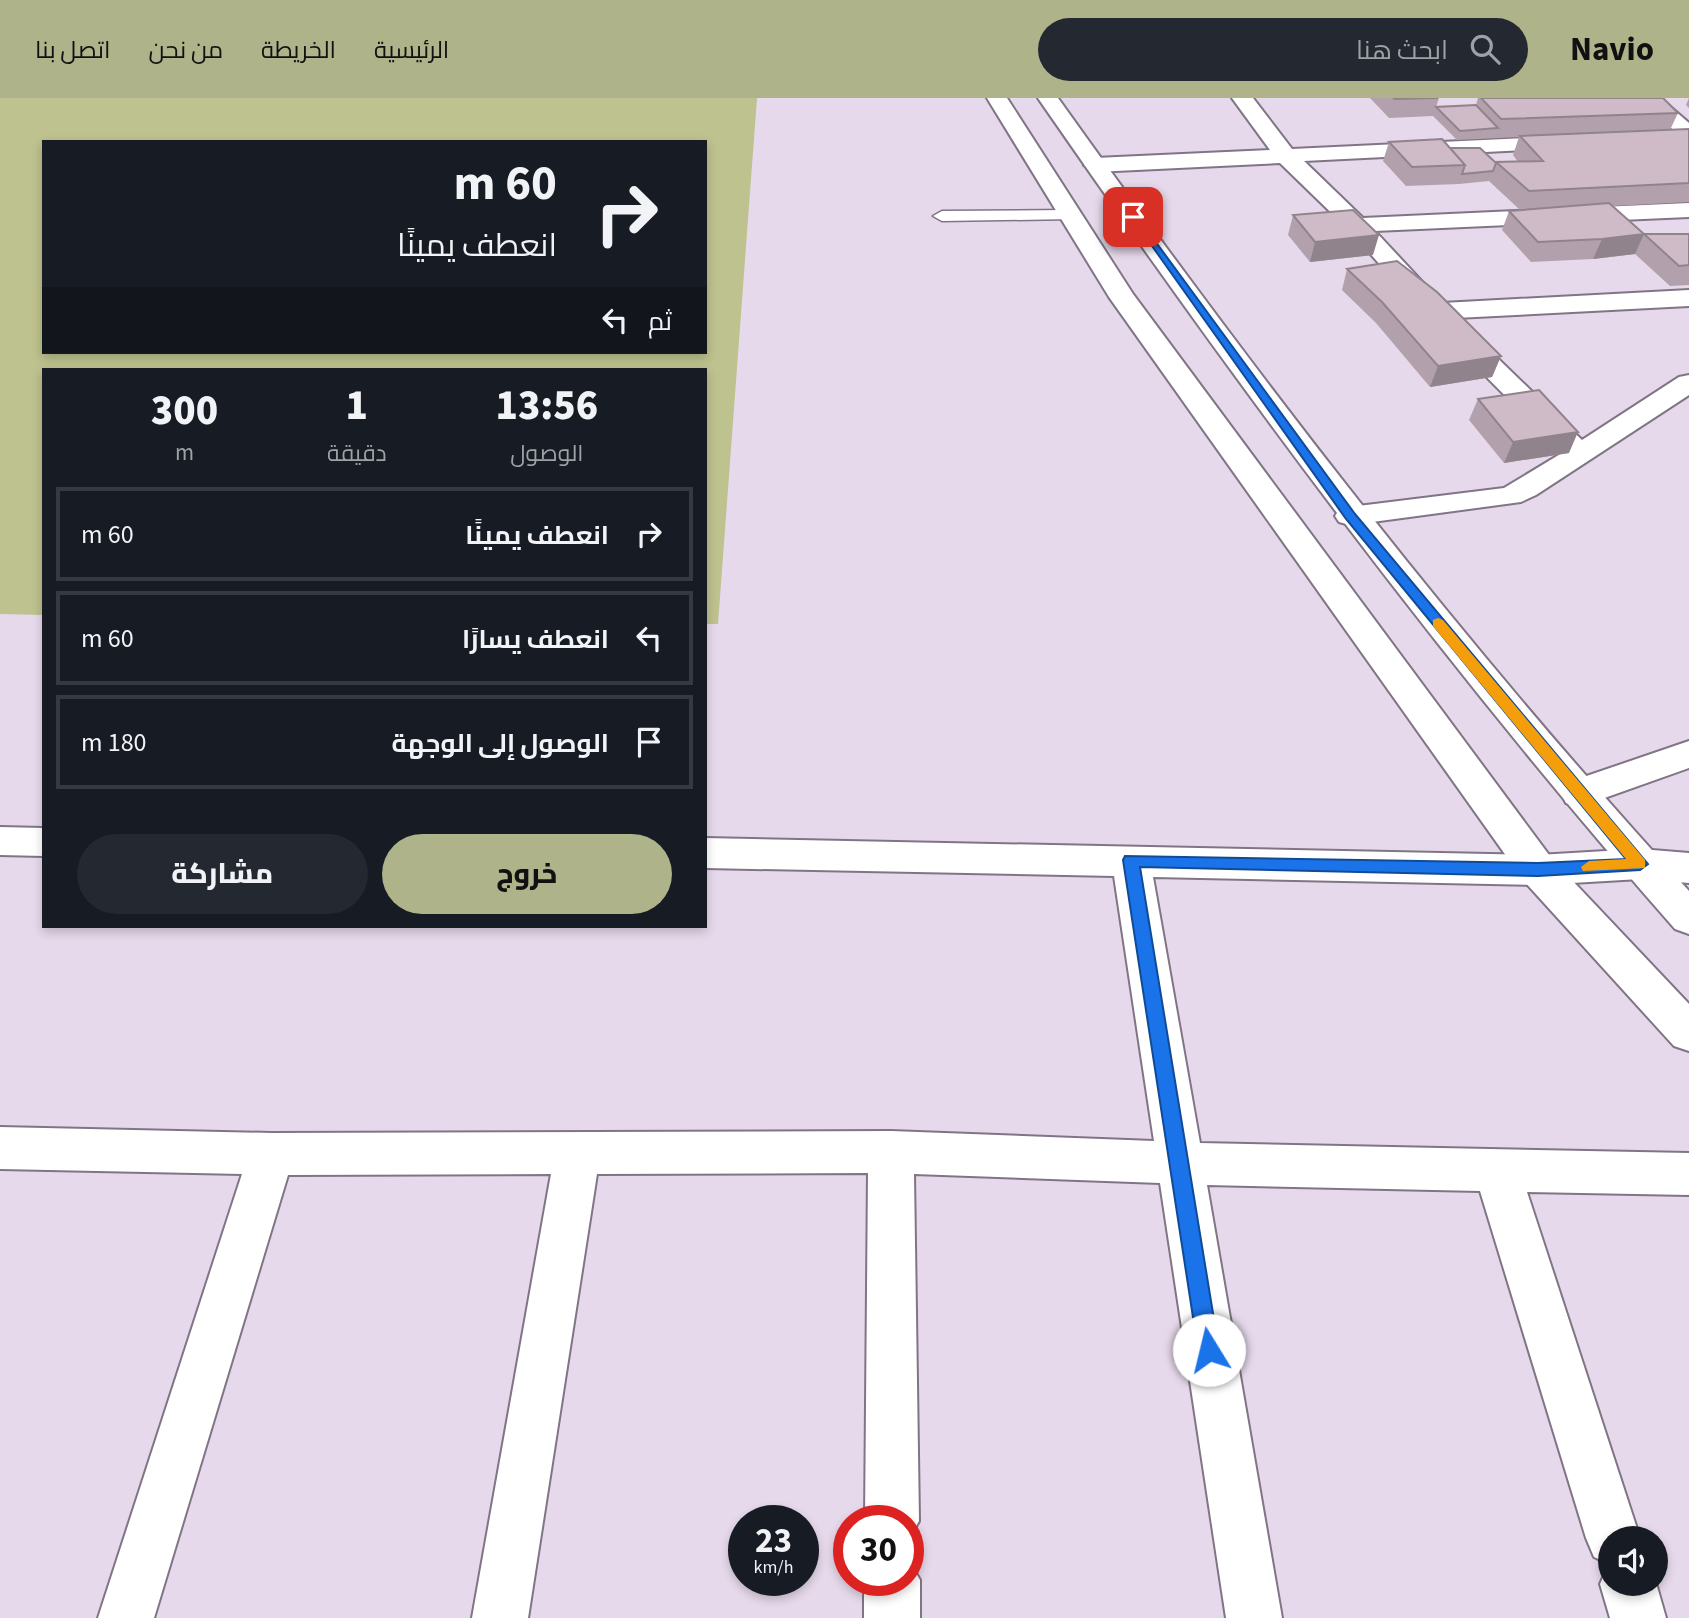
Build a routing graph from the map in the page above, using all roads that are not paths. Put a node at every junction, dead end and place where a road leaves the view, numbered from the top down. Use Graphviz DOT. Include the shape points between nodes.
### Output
graph roads {
  1 [pos="997,98"];
  2 [pos="1048,98"];
  3 [pos="1242,98"];
  4 [pos="1648,98"];
  5 [pos="1689,135"];
  6 [pos="1661,138"];
  7 [pos="1592,141"];
  8 [pos="1286,156"];
  9 [pos="1095,165"];
  10 [pos="1689,210"];
  11 [pos="1068,215"];
  12 [pos="942,216"];
  13 [pos="1357,225"];
  14 [pos="1689,298"];
  15 [pos="1435,311"];
  16 [pos="1689,383"];
  17 [pos="1580,454"];
  18 [pos="1350,516"];
  19 [pos="1689,754"];
  20 [pos="1579,793"];
  21 [pos="0,841"];
  22 [pos="42,842"];
  23 [pos="707,853"];
  24 [pos="1131,860"];
  25 [pos="1640,864"];
  26 [pos="1689,868"];
  27 [pos="1538,870"];
  28 [pos="1689,918"];
  29 [pos="1689,1033"];
  30 [pos="0,1148"];
  31 [pos="891,1152"];
  32 [pos="271,1154"];
  33 [pos="577,1154"];
  34 [pos="1178,1163"];
  35 [pos="1497,1170"];
  36 [pos="1689,1174"];
  37 [pos="892,1505"];
  38 [pos="1609,1526"];
  39 [pos="892,1596"];
  40 [pos="1632,1596"];
  41 [pos="126,1618"];
  42 [pos="500,1618"];
  43 [pos="892,1618"];
  44 [pos="1254,1618"];
  45 [pos="1638,1618"];
  1 -- 11 [label="street"];
  2 -- 9 [label="street"];
  3 -- 8 [label="street"];
  4 -- 5 [label="street"];
  5 -- 6 [label="street"];
  7 -- 8 [label="street"];
  8 -- 9 [label="street"];
  8 -- 13 [label="street"];
  9 -- 18 [label="street"];
  10 -- 13 [label="street"];
  11 -- 12 [label="lane"];
  11 -- 27 [label="street" via="1122,297"];
  13 -- 15 [label="street"];
  14 -- 15 [label="street"];
  15 -- 17 [label="street"];
  16 -- 17 [label="street"];
  17 -- 18 [label="street" via="1510,496"];
  18 -- 20 [label="street"];
  19 -- 20 [label="street"];
  20 -- 25 [label="street"];
  21 -- 22 [label="street"];
  23 -- 24 [label="street"];
  24 -- 27 [label="street"];
  24 -- 34 [label="street"];
  25 -- 26 [label="street"];
  25 -- 27 [label="street"];
  25 -- 28 [label="street"];
  27 -- 29 [label="street"];
  30 -- 32 [label="street"];
  31 -- 33 [label="street"];
  31 -- 34 [label="street"];
  31 -- 37 [label="street"];
  32 -- 33 [label="street"];
  32 -- 41 [label="street"];
  33 -- 42 [label="street"];
  34 -- 35 [label="street"];
  34 -- 44 [label="street"];
  35 -- 36 [label="street"];
  35 -- 38 [label="street"];
  39 -- 43 [label="street"];
  40 -- 45 [label="street"];
}
